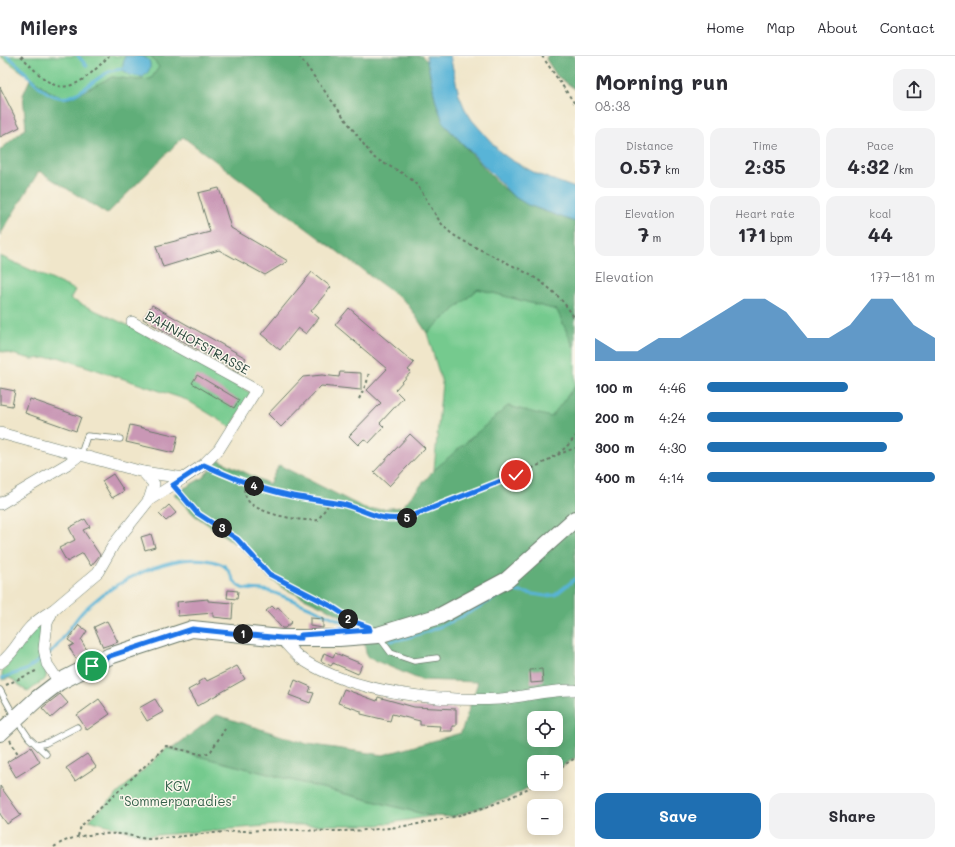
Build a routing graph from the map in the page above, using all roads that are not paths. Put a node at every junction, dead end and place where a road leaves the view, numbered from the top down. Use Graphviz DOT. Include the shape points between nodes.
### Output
graph roads {
  1 [pos="132,322"];
  2 [pos="0,433"];
  3 [pos="120,440"];
  4 [pos="81,454"];
  5 [pos="143,472"];
  6 [pos="184,478"];
  7 [pos="149,500"];
  8 [pos="0,504"];
  9 [pos="575,519"];
  10 [pos="53,610"];
  11 [pos="378,635"];
  12 [pos="281,638"];
  13 [pos="437,658"];
  14 [pos="0,664"];
  15 [pos="59,682"];
  16 [pos="0,689"];
  17 [pos="575,690"];
  18 [pos="16,719"];
  19 [pos="77,727"];
  20 [pos="0,732"];
  21 [pos="38,745"];
  22 [pos="46,754"];
  1 -- 6 [label="street, BAHNHOFSTRASSE" via="256,390 221,450"];
  2 -- 4 [label="street"];
  3 -- 4 [label="lane" via="87,436"];
  4 -- 5 [label="street"];
  4 -- 8 [label="street" via="69,464"];
  5 -- 6 [label="street"];
  5 -- 7 [label="street, BAHNHOFSTRASSE" via="154,484"];
  6 -- 7 [label="street, BAHNHOFSTRASSE"];
  7 -- 10 [label="street, BAHNHOFSTRASSE" via="114,544 98,572"];
  9 -- 11 [label="main road" via="568,528 507,580 440,616"];
  10 -- 14 [label="street" via="42,616 27,631"];
  10 -- 15 [label="street, BAHNHOFSTRASSE" via="44,632 44,649 48,664"];
  11 -- 12 [label="main road"];
  11 -- 13 [label="lane" via="391,653 414,661"];
  12 -- 15 [label="main road" via="192,629 110,656"];
  12 -- 17 [label="street" via="302,660 336,677 411,695 456,700"];
  15 -- 18 [label="main road"];
  16 -- 18 [label="lane"];
  18 -- 20 [label="main road"];
  18 -- 21 [label="lane"];
  19 -- 21 [label="lane"];
  21 -- 22 [label="lane"];
}
